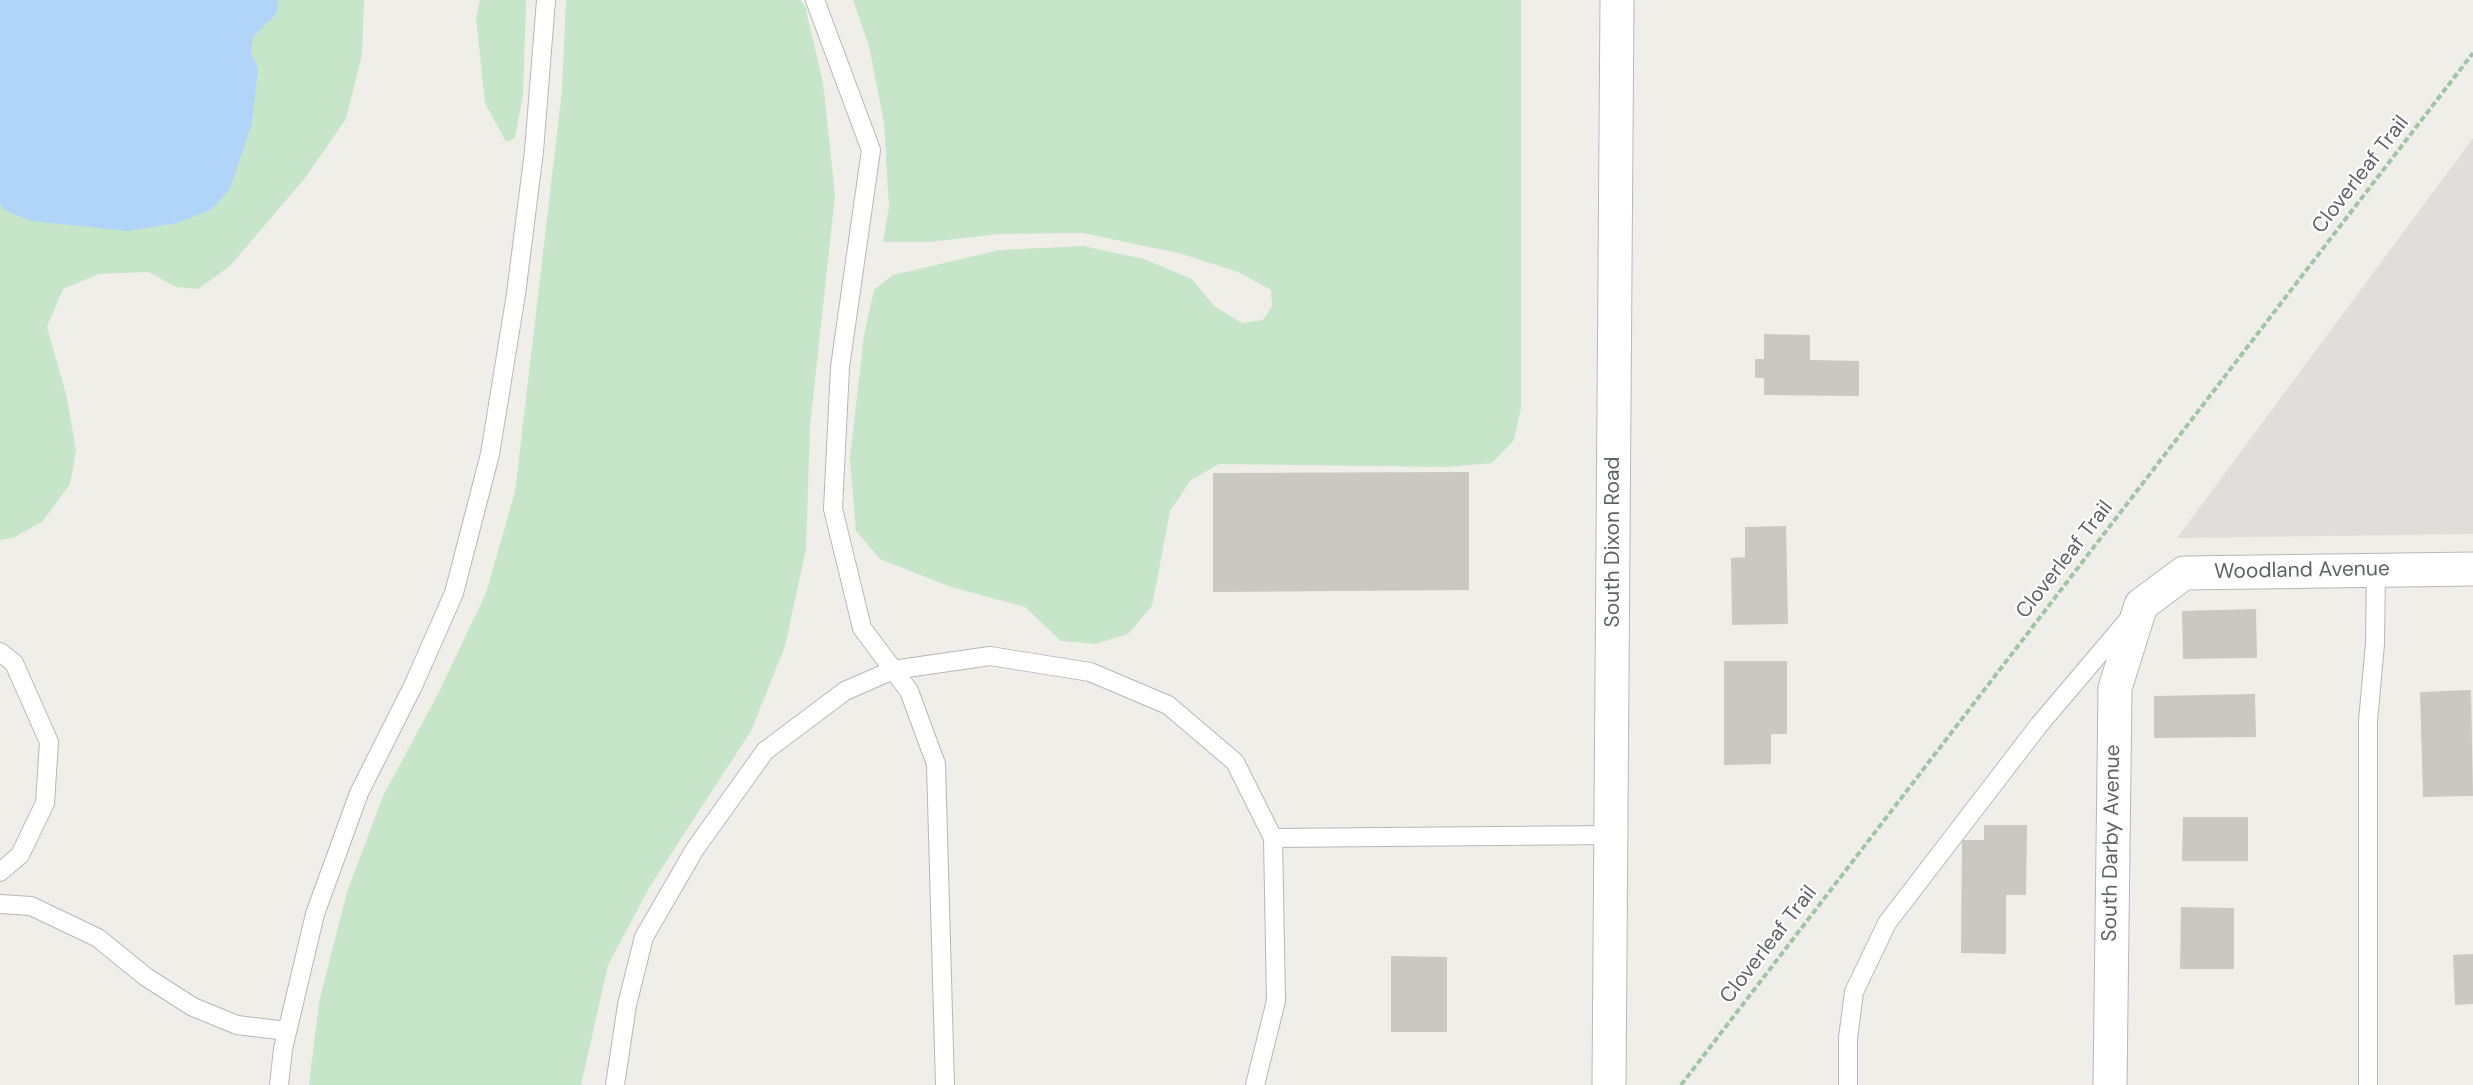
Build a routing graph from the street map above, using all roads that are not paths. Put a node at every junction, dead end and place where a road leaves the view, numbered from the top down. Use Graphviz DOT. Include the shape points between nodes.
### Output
graph roads {
  1 [pos="546,0"];
  2 [pos="815,0"];
  3 [pos="1617,0"];
  4 [pos="2473,569"];
  5 [pos="2376,570"];
  6 [pos="2141,605"];
  7 [pos="0,652"];
  8 [pos="893,670"];
  9 [pos="1611,835"];
  10 [pos="1274,838"];
  11 [pos="0,872"];
  12 [pos="0,904"];
  13 [pos="287,1031"];
  14 [pos="279,1085"];
  15 [pos="615,1085"];
  16 [pos="945,1085"];
  17 [pos="1255,1085"];
  18 [pos="1609,1085"];
  19 [pos="1848,1085"];
  20 [pos="2110,1085"];
  21 [pos="2368,1085"];
  1 -- 13 [label="lane" via="534,151 490,454 454,593 359,793 315,914"];
  2 -- 8 [label="lane" via="871,150 840,367 833,509 862,628"];
  3 -- 9 [label="main road, South Dixon Road"];
  4 -- 5 [label="main road, Woodland Avenue"];
  5 -- 6 [label="main road, Woodland Avenue" via="2184,573"];
  5 -- 21 [label="lane" via="2368,721"];
  6 -- 19 [label="lane" via="2038,725 1887,923 1854,992 1848,1038"];
  6 -- 20 [label="main road, South Darby Avenue" via="2115,688"];
  7 -- 11 [label="lane" via="14,663 49,742 45,803 20,855"];
  8 -- 10 [label="lane" via="990,656 1090,672 1168,705 1235,762"];
  8 -- 15 [label="lane" via="845,691 765,751 695,849 644,937 627,1005"];
  8 -- 16 [label="lane" via="909,691 936,764"];
  9 -- 10 [label="lane"];
  9 -- 18 [label="main road, South Dixon Road"];
  10 -- 17 [label="lane" via="1276,1001"];
  12 -- 13 [label="lane" via="31,906 98,938 146,977 193,1007 237,1025"];
  13 -- 14 [label="lane"];
}
